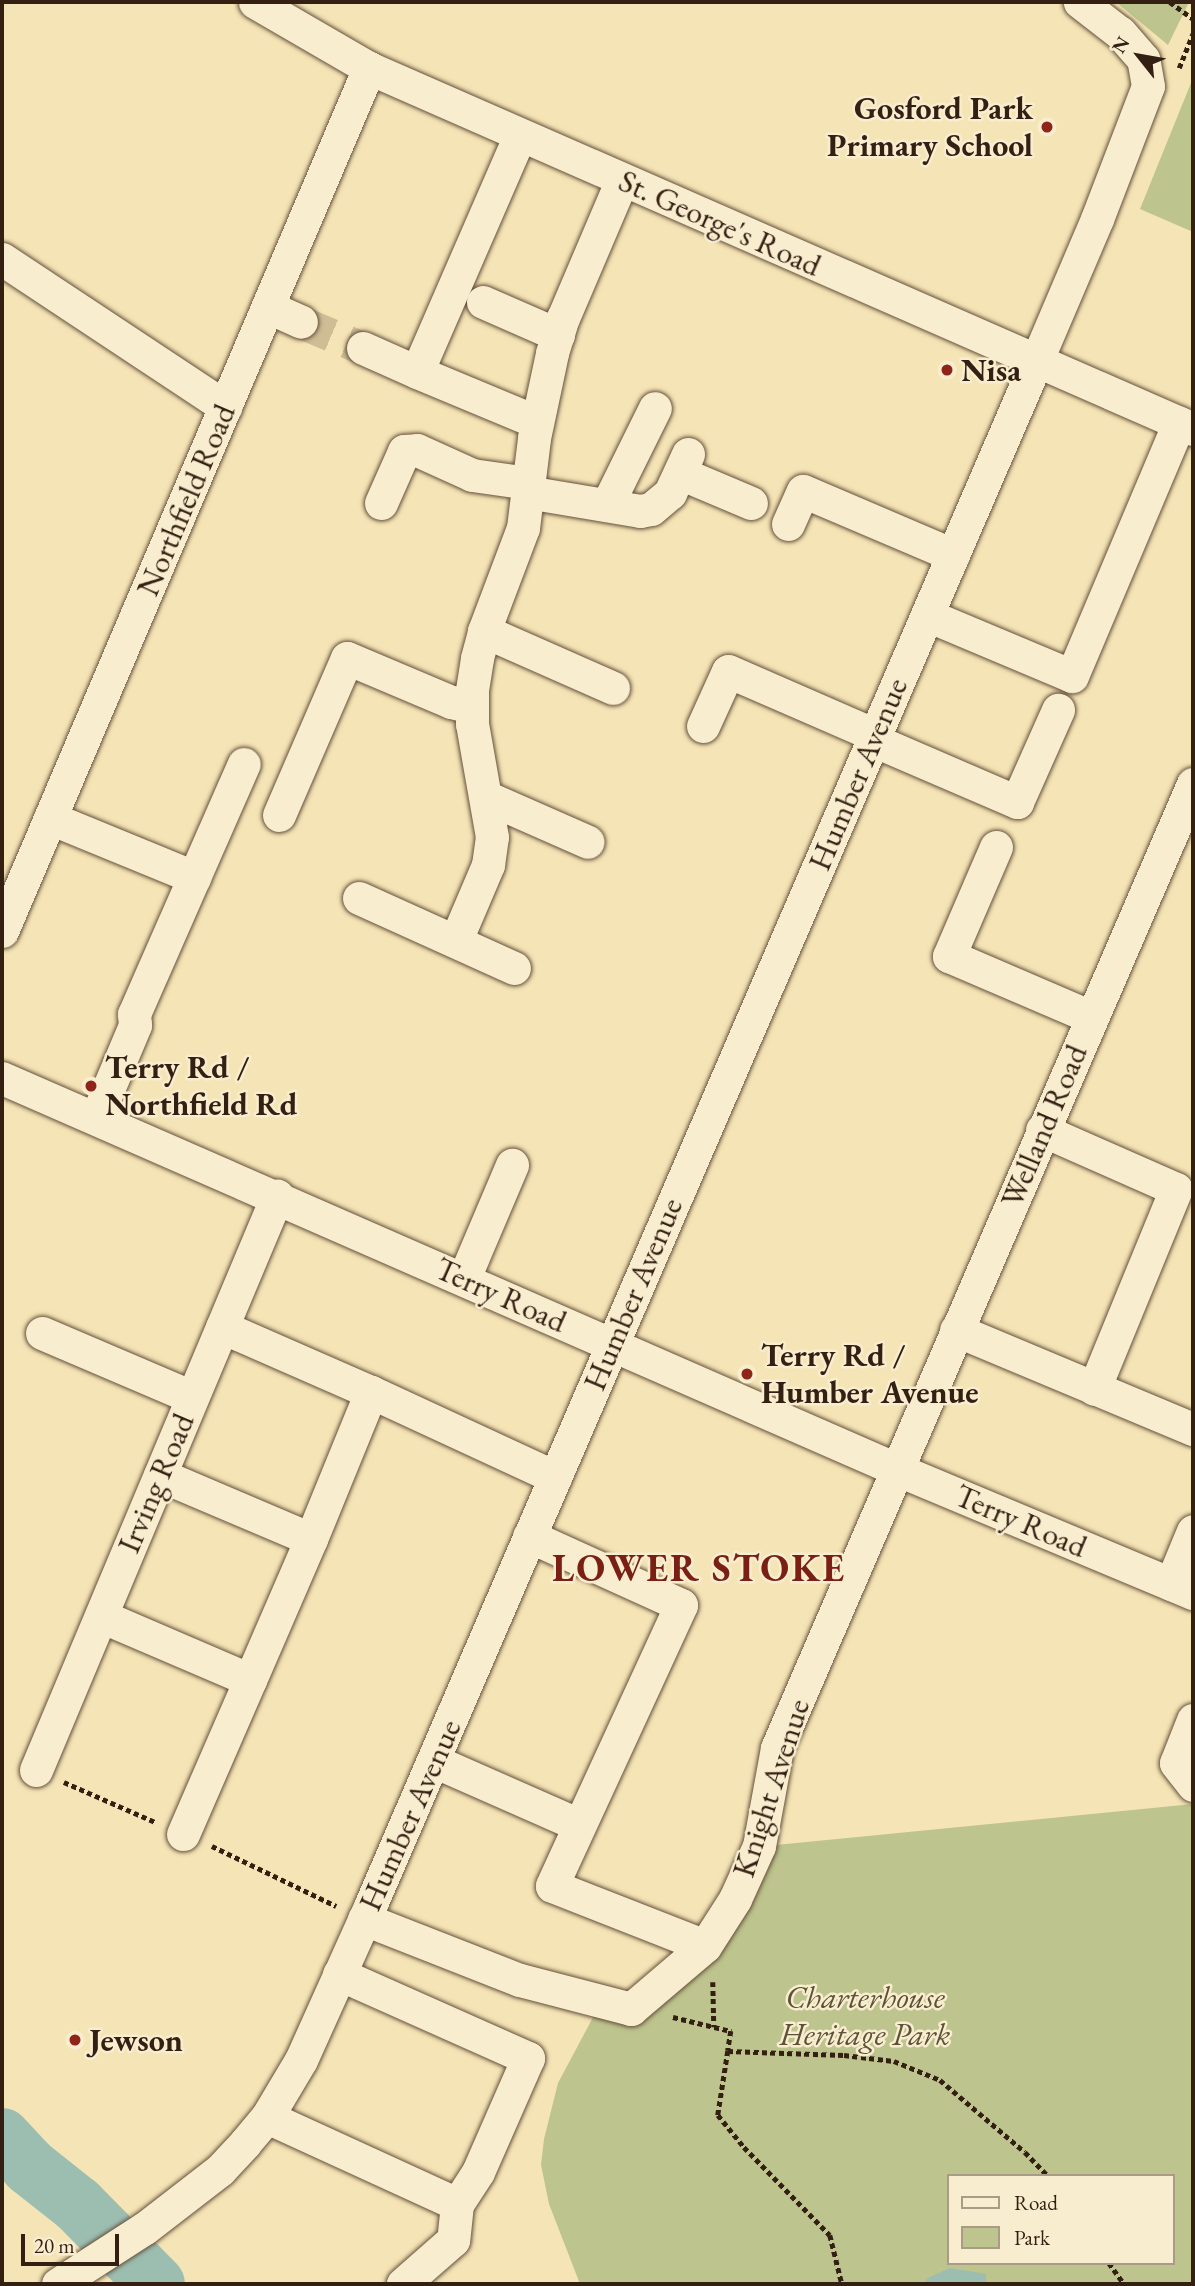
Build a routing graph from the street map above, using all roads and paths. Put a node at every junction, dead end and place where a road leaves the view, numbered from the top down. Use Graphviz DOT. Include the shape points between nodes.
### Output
graph roads {
  1 [pos="255,2"];
  2 [pos="1080,2"];
  3 [pos="1170,2"];
  4 [pos="1193,19"];
  5 [pos="369,68"];
  6 [pos="520,135"];
  7 [pos="622,180"];
  8 [pos="2,259"];
  9 [pos="483,302"];
  10 [pos="268,307"];
  11 [pos="302,322"];
  12 [pos="558,335"];
  13 [pos="363,348"];
  14 [pos="1036,362"];
  15 [pos="417,372"];
  16 [pos="226,407"];
  17 [pos="655,408"];
  18 [pos="537,422"];
  19 [pos="1186,426"];
  20 [pos="528,487"];
  21 [pos="382,503"];
  22 [pos="751,503"];
  23 [pos="607,505"];
  24 [pos="788,524"];
  25 [pos="953,555"];
  26 [pos="927,615"];
  27 [pos="484,631"];
  28 [pos="613,688"];
  29 [pos="471,707"];
  30 [pos="1058,710"];
  31 [pos="703,726"];
  32 [pos="874,737"];
  33 [pos="244,764"];
  34 [pos="1193,784"];
  35 [pos="486,797"];
  36 [pos="279,815"];
  37 [pos="50,818"];
  38 [pos="588,842"];
  39 [pos="996,847"];
  40 [pos="194,877"];
  41 [pos="359,898"];
  42 [pos="2,932"];
  43 [pos="456,940"];
  44 [pos="514,968"];
  45 [pos="1091,1017"];
  46 [pos="2,1078"];
  47 [pos="96,1118"];
  48 [pos="1042,1130"];
  49 [pos="512,1166"];
  50 [pos="277,1196"];
  51 [pos="464,1278"];
  52 [pos="222,1327"];
  53 [pos="956,1331"];
  54 [pos="42,1333"];
  55 [pos="612,1343"];
  56 [pos="1094,1389"];
  57 [pos="371,1392"];
  58 [pos="192,1397"];
  59 [pos="1193,1429"];
  60 [pos="896,1469"];
  61 [pos="160,1475"];
  62 [pos="555,1477"];
  63 [pos="1193,1531"];
  64 [pos="529,1536"];
  65 [pos="310,1539"];
  66 [pos="1182,1588"];
  67 [pos="101,1616"];
  68 [pos="250,1680"];
  69 [pos="1193,1720"];
  70 [pos="434,1761"];
  71 [pos="36,1770"];
  72 [pos="1193,1785"];
  73 [pos="579,1825"];
  74 [pos="183,1834"];
  75 [pos="364,1919"];
  76 [pos="705,1946"];
  77 [pos="339,1974"];
  78 [pos="631,2009"];
  79 [pos="729,2051"];
  80 [pos="267,2117"];
  81 [pos="1046,2174"];
  82 [pos="457,2204"];
  83 [pos="1110,2265"];
  84 [pos="58,2284"];
  85 [pos="403,2284"];
  86 [pos="842,2284"];
  87 [pos="1124,2284"];
  1 -- 5 [label="street, St. George's Road"];
  2 -- 14 [label="street, Humber Avenue" via="1120,33 1143,59 1148,86"];
  3 -- 4 [label="path"];
  5 -- 6 [label="street, St. George's Road"];
  5 -- 10 [label="street, Northfield Road"];
  6 -- 7 [label="street, St. George's Road"];
  6 -- 15 [label="street"];
  7 -- 12 [label="street"];
  7 -- 14 [label="street, St. George's Road"];
  8 -- 16 [label="street"];
  9 -- 12 [label="street"];
  10 -- 11 [label="street"];
  10 -- 16 [label="street, Northfield Road"];
  12 -- 18 [label="street"];
  13 -- 15 [label="street"];
  14 -- 19 [label="street, St. George's Road"];
  14 -- 25 [label="street, Humber Avenue"];
  15 -- 18 [label="street"];
  16 -- 37 [label="street, Northfield Road"];
  17 -- 23 [label="street"];
  18 -- 20 [label="street"];
  19 -- 26 [label="street" via="1072,676"];
  20 -- 21 [label="street" via="471,475 417,450 404,451"];
  20 -- 23 [label="street"];
  20 -- 27 [label="street" via="520,537"];
  22 -- 23 [label="street" via="684,464 670,493 651,509"];
  24 -- 25 [label="street" via="803,491"];
  25 -- 26 [label="street, Humber Avenue"];
  26 -- 32 [label="street, Humber Avenue"];
  27 -- 28 [label="street"];
  27 -- 29 [label="street"];
  29 -- 35 [label="street"];
  29 -- 36 [label="street" via="347,657"];
  30 -- 32 [label="street" via="1017,802"];
  31 -- 32 [label="street" via="728,671"];
  32 -- 55 [label="street, Humber Avenue"];
  33 -- 40 [label="street"];
  34 -- 45 [label="street, Welland Road"];
  35 -- 38 [label="street"];
  35 -- 43 [label="street" via="492,837 488,865"];
  37 -- 40 [label="street"];
  37 -- 42 [label="street, Northfield Road"];
  39 -- 45 [label="street" via="949,956"];
  40 -- 47 [label="street" via="134,1014 135,1025"];
  41 -- 43 [label="street"];
  43 -- 44 [label="street"];
  45 -- 48 [label="street, Welland Road"];
  46 -- 47 [label="street, Terry Road"];
  47 -- 50 [label="street, Terry Road"];
  48 -- 53 [label="street, Welland Road"];
  48 -- 56 [label="street" via="1176,1189"];
  49 -- 51 [label="street"];
  50 -- 51 [label="street, Terry Road"];
  50 -- 52 [label="street, Irving Road"];
  51 -- 55 [label="street, Terry Road"];
  52 -- 57 [label="street"];
  52 -- 58 [label="street, Irving Road"];
  53 -- 56 [label="street"];
  53 -- 60 [label="street, Welland Road"];
  54 -- 58 [label="street"];
  55 -- 60 [label="street, Terry Road"];
  55 -- 62 [label="street, Humber Avenue"];
  56 -- 59 [label="street"];
  57 -- 62 [label="street"];
  57 -- 65 [label="street"];
  58 -- 61 [label="street, Irving Road"];
  60 -- 66 [label="street, Terry Road"];
  60 -- 76 [label="street, Knight Avenue" via="778,1748 759,1846 735,1899"];
  61 -- 65 [label="street"];
  61 -- 67 [label="street, Irving Road"];
  62 -- 64 [label="street, Humber Avenue"];
  63 -- 66 [label="street"];
  64 -- 70 [label="street, Humber Avenue"];
  64 -- 73 [label="street" via="681,1605"];
  65 -- 68 [label="street"];
  67 -- 68 [label="street"];
  67 -- 71 [label="street, Irving Road"];
  68 -- 74 [label="street"];
  69 -- 72 [label="street" via="1176,1763"];
  70 -- 73 [label="street"];
  70 -- 75 [label="street, Humber Avenue"];
  73 -- 76 [label="street" via="552,1886"];
  75 -- 77 [label="street, Humber Avenue"];
  75 -- 78 [label="street" via="520,1980"];
  76 -- 78 [label="street, Knight Avenue"];
  77 -- 80 [label="street, Humber Avenue" via="300,2060"];
  77 -- 82 [label="street" via="528,2058 478,2172"];
  78 -- 79 [label="path" via="731,2031"];
  79 -- 81 [label="path" via="894,2061 940,2080"];
  79 -- 86 [label="path" via="718,2115 830,2235"];
  80 -- 82 [label="street"];
  80 -- 84 [label="street, Humber Avenue" via="220,2170 145,2228"];
  82 -- 85 [label="street" via="453,2240"];
  83 -- 87 [label="path"];
}
